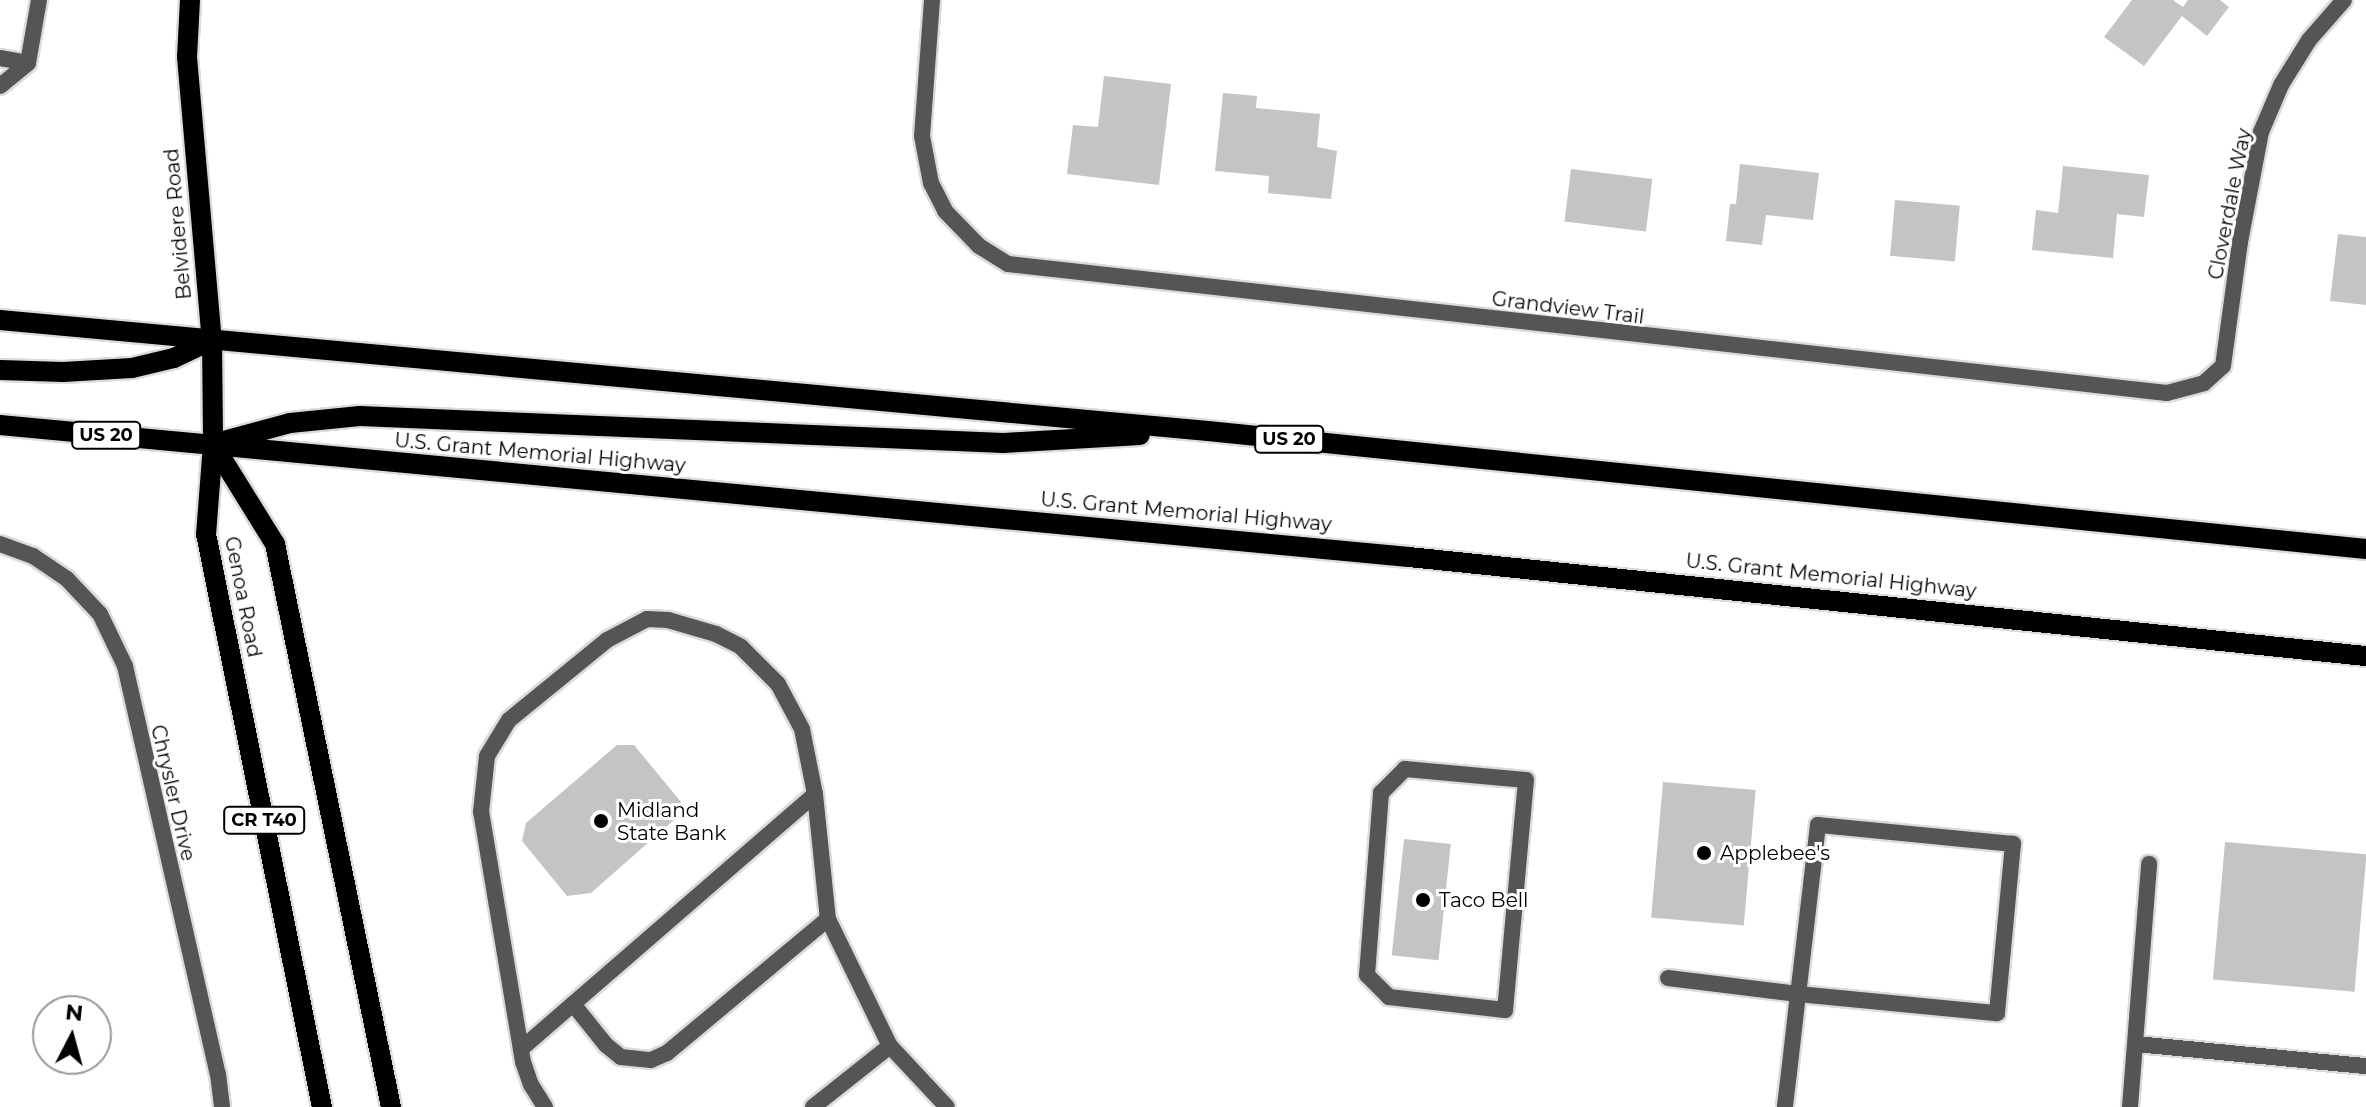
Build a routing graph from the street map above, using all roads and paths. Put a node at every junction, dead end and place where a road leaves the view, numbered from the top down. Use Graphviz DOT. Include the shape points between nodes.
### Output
graph roads {
  1 [pos="39,0"];
  2 [pos="190,0"];
  3 [pos="932,0"];
  4 [pos="2344,0"];
  5 [pos="0,58"];
  6 [pos="28,63"];
  7 [pos="0,86"];
  8 [pos="0,320"];
  9 [pos="212,340"];
  10 [pos="0,370"];
  11 [pos="2204,383"];
  12 [pos="0,425"];
  13 [pos="1208,431"];
  14 [pos="213,444"];
  15 [pos="0,544"];
  16 [pos="2366,549"];
  17 [pos="2366,656"];
  18 [pos="815,794"];
  19 [pos="2149,864"];
  20 [pos="828,919"];
  21 [pos="1668,978"];
  22 [pos="1798,994"];
  23 [pos="573,1004"];
  24 [pos="1505,1010"];
  25 [pos="2136,1044"];
  26 [pos="890,1046"];
  27 [pos="521,1049"];
  28 [pos="2366,1066"];
  29 [pos="222,1107"];
  30 [pos="322,1107"];
  31 [pos="391,1107"];
  32 [pos="545,1107"];
  33 [pos="813,1107"];
  34 [pos="947,1107"];
  35 [pos="1785,1107"];
  36 [pos="2130,1107"];
  1 -- 6 [label="street"];
  2 -- 9 [label="main road, Belvidere Road" via="187,57"];
  3 -- 11 [label="street, Grandview Trail" via="922,136 931,183 945,211 979,246 1008,264 2124,391 2167,393"];
  4 -- 11 [label="street, Cloverdale Way" via="2309,40 2281,85 2261,132 2223,366"];
  5 -- 6 [label="street"];
  6 -- 7 [label="street"];
  8 -- 9 [label="main road, US 20"];
  9 -- 10 [label="main road" via="174,358 132,368"];
  9 -- 13 [label="main road, US 20"];
  9 -- 14 [label="main road, Belvidere Road"];
  12 -- 14 [label="main road, U.S. Grant Memorial Highway / US 20"];
  13 -- 14 [label="main road" via="1003,443 360,416 290,423"];
  13 -- 16 [label="main road, US 20"];
  14 -- 17 [label="main road, U.S. Grant Memorial Highway / US 20" via="1409,557"];
  14 -- 30 [label="main road, Genoa Road / CR T40" via="206,534"];
  14 -- 31 [label="main road, Genoa Road / CR T40" via="275,544"];
  15 -- 29 [label="street, Chrysler Drive" via="33,556 67,579 100,614 125,666"];
  18 -- 20 [label="street"];
  18 -- 23 [label="street"];
  18 -- 27 [label="street" via="802,729 778,684 741,647 679,622 647,619 626,628 509,720 487,756 481,812"];
  19 -- 25 [label="street"];
  20 -- 23 [label="street" via="667,1053 651,1060 621,1057"];
  20 -- 26 [label="street"];
  21 -- 22 [label="street"];
  22 -- 22 [label="street" via="1818,825 2013,844 1997,1013"];
  22 -- 35 [label="street"];
  23 -- 27 [label="street"];
  24 -- 24 [label="street" via="1389,997 1367,975 1381,793 1405,769 1526,780"];
  25 -- 28 [label="street"];
  25 -- 36 [label="street"];
  26 -- 33 [label="street"];
  26 -- 34 [label="street"];
  27 -- 32 [label="street" via="531,1085"];
}
